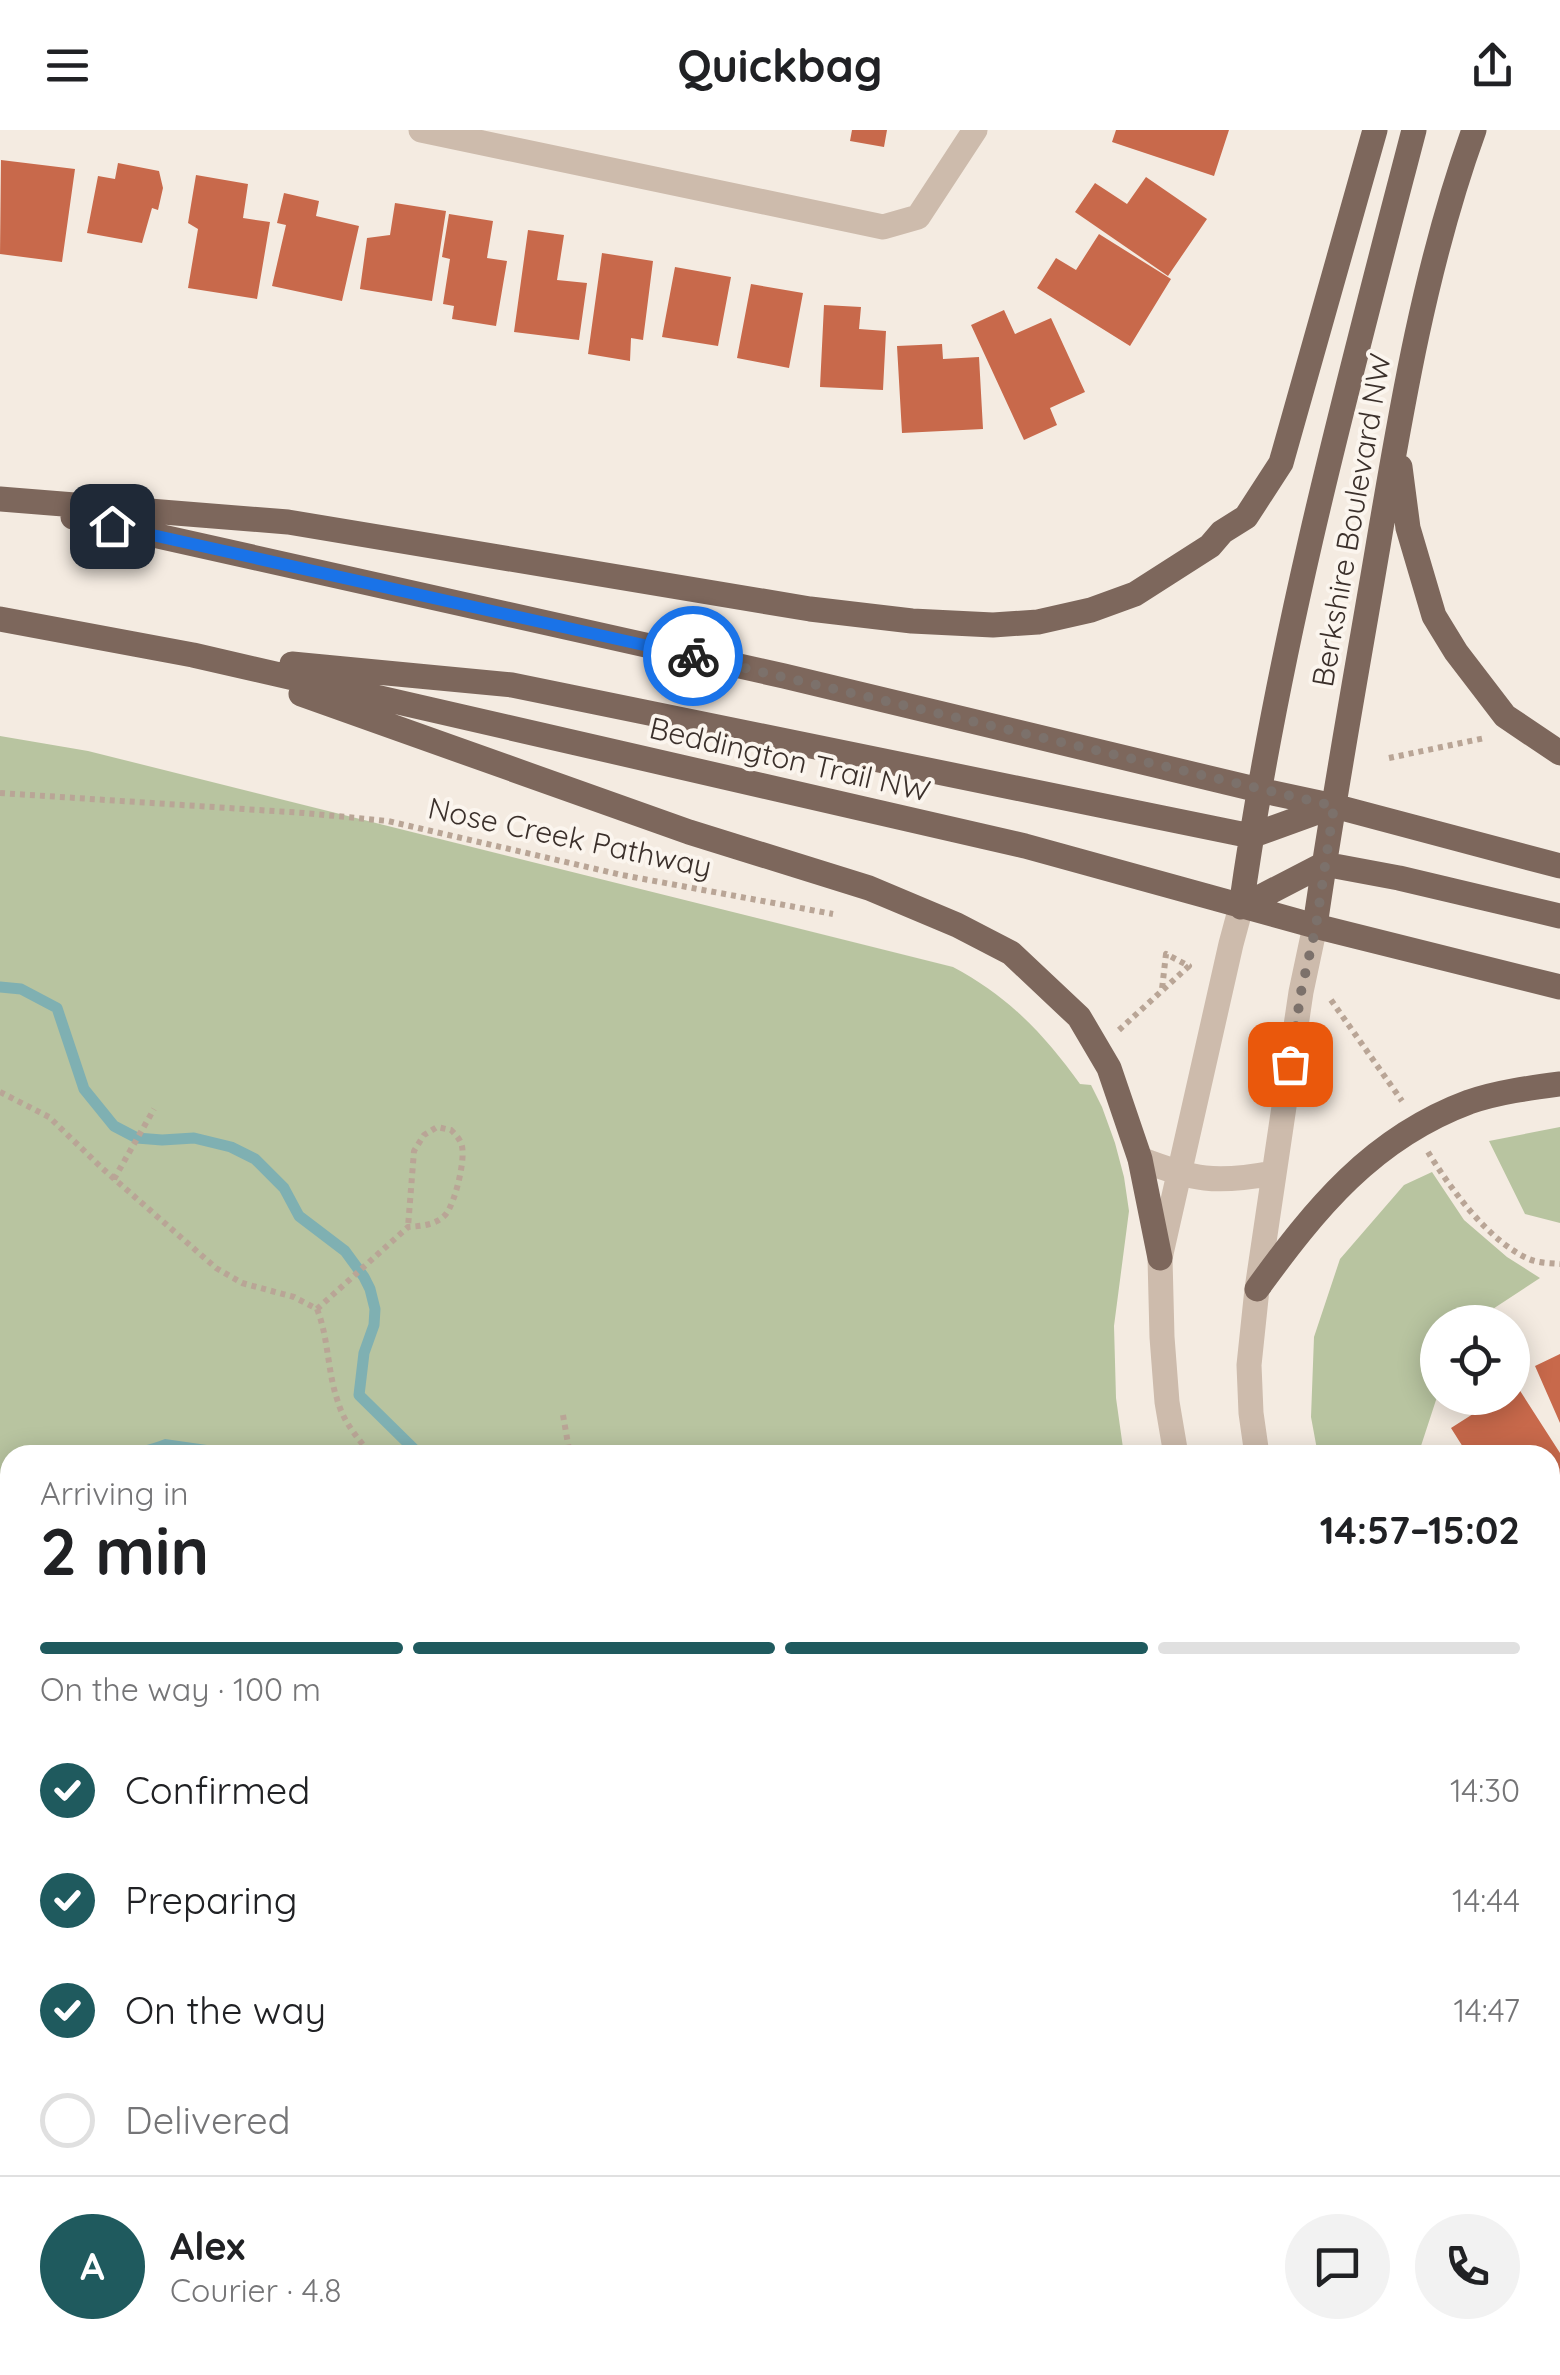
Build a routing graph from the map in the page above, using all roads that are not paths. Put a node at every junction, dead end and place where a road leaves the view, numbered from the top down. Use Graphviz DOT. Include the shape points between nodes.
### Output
graph roads {
  1 [pos="421,130"];
  2 [pos="974,130"];
  3 [pos="1376,130"];
  4 [pos="1414,130"];
  5 [pos="1474,130"];
  6 [pos="1397,438"];
  7 [pos="0,500"];
  8 [pos="0,619"];
  9 [pos="193,655"];
  10 [pos="1560,753"];
  11 [pos="1260,790"];
  12 [pos="1334,806"];
  13 [pos="1251,836"];
  14 [pos="1324,864"];
  15 [pos="1560,866"];
  16 [pos="1242,907"];
  17 [pos="1560,916"];
  18 [pos="1316,926"];
  19 [pos="1560,987"];
  20 [pos="1560,1084"];
  21 [pos="1140,1159"];
  22 [pos="1273,1173"];
  23 [pos="1180,1175"];
  24 [pos="1160,1258"];
  25 [pos="1256,1289"];
  26 [pos="1174,1445"];
  27 [pos="1255,1445"];
  1 -- 2 [label="street" via="884,227 918,217"];
  3 -- 7 [label="main road" via="1281,463 1246,518 1210,546 1135,594 1091,610 1038,622 912,622 288,522"];
  4 -- 11 [label="main road, Berkshire Boulevard NW" via="1330,452"];
  5 -- 6 [label="main road, Berkshire Boulevard NW" via="1424,303"];
  6 -- 10 [label="main road" via="1408,528 1434,616 1505,716"];
  6 -- 12 [label="main road, Berkshire Boulevard NW"];
  7 -- 11 [label="main road"];
  8 -- 9 [label="main road, Beddington Trail NW"];
  9 -- 13 [label="main road" via="512,685"];
  9 -- 16 [label="main road, Beddington Trail NW" via="1025,846"];
  9 -- 21 [label="main road" via="689,832 868,888 1011,953 1080,1017 1109,1068"];
  11 -- 12 [label="main road"];
  11 -- 13 [label="main road, Berkshire Boulevard NW"];
  12 -- 13 [label="main road"];
  12 -- 14 [label="main road, Berkshire Boulevard NW"];
  12 -- 15 [label="main road"];
  13 -- 16 [label="main road, Berkshire Boulevard NW"];
  14 -- 16 [label="main road"];
  14 -- 17 [label="main road"];
  14 -- 18 [label="main road, Berkshire Boulevard NW"];
  16 -- 18 [label="main road, Beddington Trail NW"];
  16 -- 23 [label="street"];
  18 -- 19 [label="main road, Beddington Trail NW"];
  18 -- 22 [label="street"];
  20 -- 25 [label="main road" via="1469,1102 1404,1134 1322,1204"];
  21 -- 23 [label="street"];
  21 -- 24 [label="main road"];
  22 -- 23 [label="street" via="1239,1179"];
  22 -- 25 [label="street"];
  23 -- 24 [label="street"];
  24 -- 26 [label="street"];
  25 -- 27 [label="street" via="1249,1364"];
}
